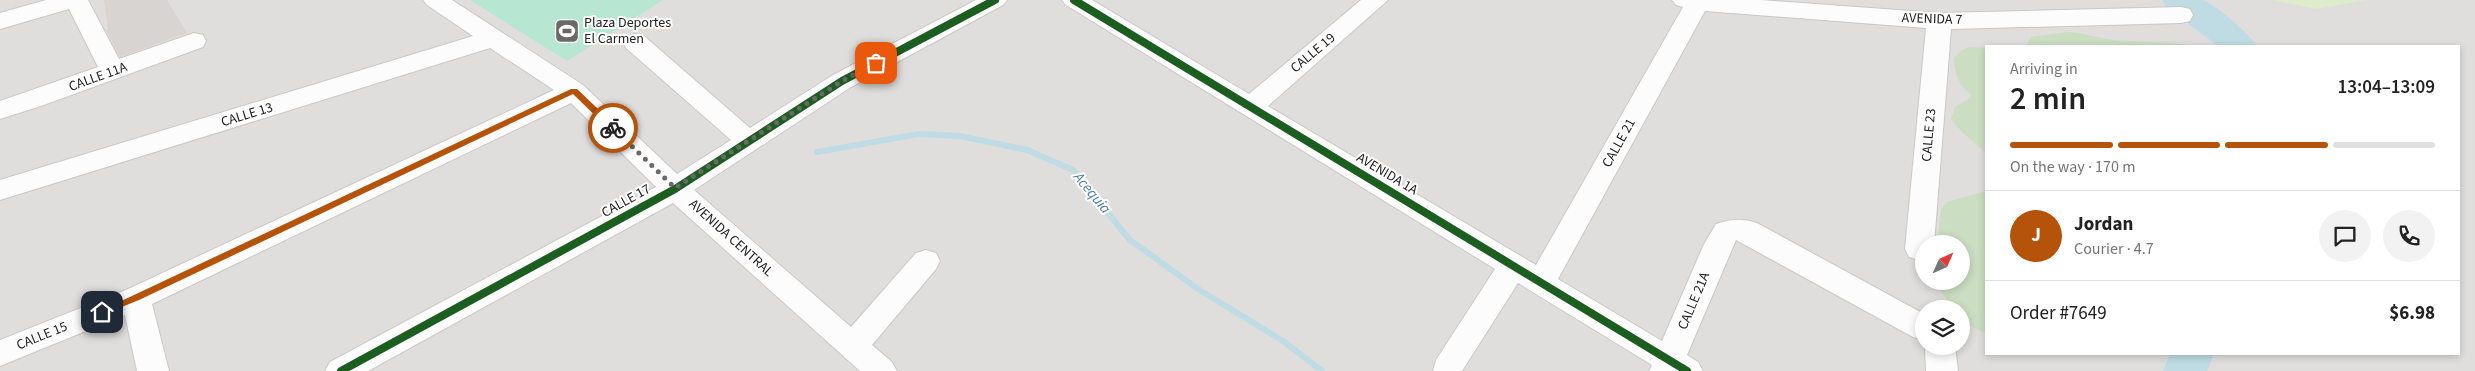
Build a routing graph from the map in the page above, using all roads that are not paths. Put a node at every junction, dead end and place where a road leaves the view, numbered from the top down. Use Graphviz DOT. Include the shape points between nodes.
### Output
graph roads {
  1 [pos="75,0"];
  2 [pos="435,0"];
  3 [pos="995,0"];
  4 [pos="1074,0"];
  5 [pos="1376,0"];
  6 [pos="1691,2"];
  7 [pos="2181,15"];
  8 [pos="0,21"];
  9 [pos="1939,21"];
  10 [pos="495,38"];
  11 [pos="194,41"];
  12 [pos="635,42"];
  13 [pos="113,71"];
  14 [pos="574,91"];
  15 [pos="1250,107"];
  16 [pos="0,110"];
  17 [pos="749,141"];
  18 [pos="675,188"];
  19 [pos="0,190"];
  20 [pos="1920,235"];
  21 [pos="926,261"];
  22 [pos="1513,266"];
  23 [pos="1541,283"];
  24 [pos="136,298"];
  25 [pos="1915,323"];
  26 [pos="853,346"];
  27 [pos="0,353"];
  28 [pos="1941,355"];
  29 [pos="1674,367"];
  30 [pos="1447,369"];
  31 [pos="153,371"];
  32 [pos="341,371"];
  33 [pos="881,371"];
  34 [pos="1942,371"];
  1 -- 8 [label="street"];
  1 -- 13 [label="street"];
  2 -- 10 [label="street, AVENIDA CENTRAL"];
  3 -- 17 [label="street, CALLE 17" via="842,81"];
  4 -- 15 [label="street, AVENIDA 1A"];
  5 -- 15 [label="street, CALLE 19"];
  6 -- 9 [label="street, AVENIDA 7"];
  6 -- 23 [label="street, CALLE 21"];
  7 -- 9 [label="street, AVENIDA 7"];
  9 -- 20 [label="street, CALLE 23"];
  10 -- 14 [label="street, AVENIDA CENTRAL"];
  10 -- 19 [label="street, CALLE 13"];
  11 -- 13 [label="street, CALLE 11A"];
  12 -- 17 [label="street"];
  13 -- 16 [label="street, CALLE 11A"];
  14 -- 18 [label="street, AVENIDA CENTRAL"];
  14 -- 24 [label="street, CALLE 15"];
  15 -- 22 [label="street, AVENIDA 1A"];
  17 -- 18 [label="street, CALLE 17"];
  18 -- 26 [label="street, AVENIDA CENTRAL"];
  18 -- 32 [label="street, CALLE 17"];
  21 -- 26 [label="street"];
  22 -- 23 [label="street, AVENIDA 1A"];
  22 -- 30 [label="street"];
  23 -- 29 [label="street, AVENIDA 1A"];
  24 -- 27 [label="street, CALLE 15"];
  24 -- 31 [label="street"];
  25 -- 29 [label="street, CALLE 21A" via="1747,231 1735,229 1726,232 1718,244"];
  26 -- 33 [label="street, AVENIDA CENTRAL"];
  28 -- 34 [label="street"];
}
